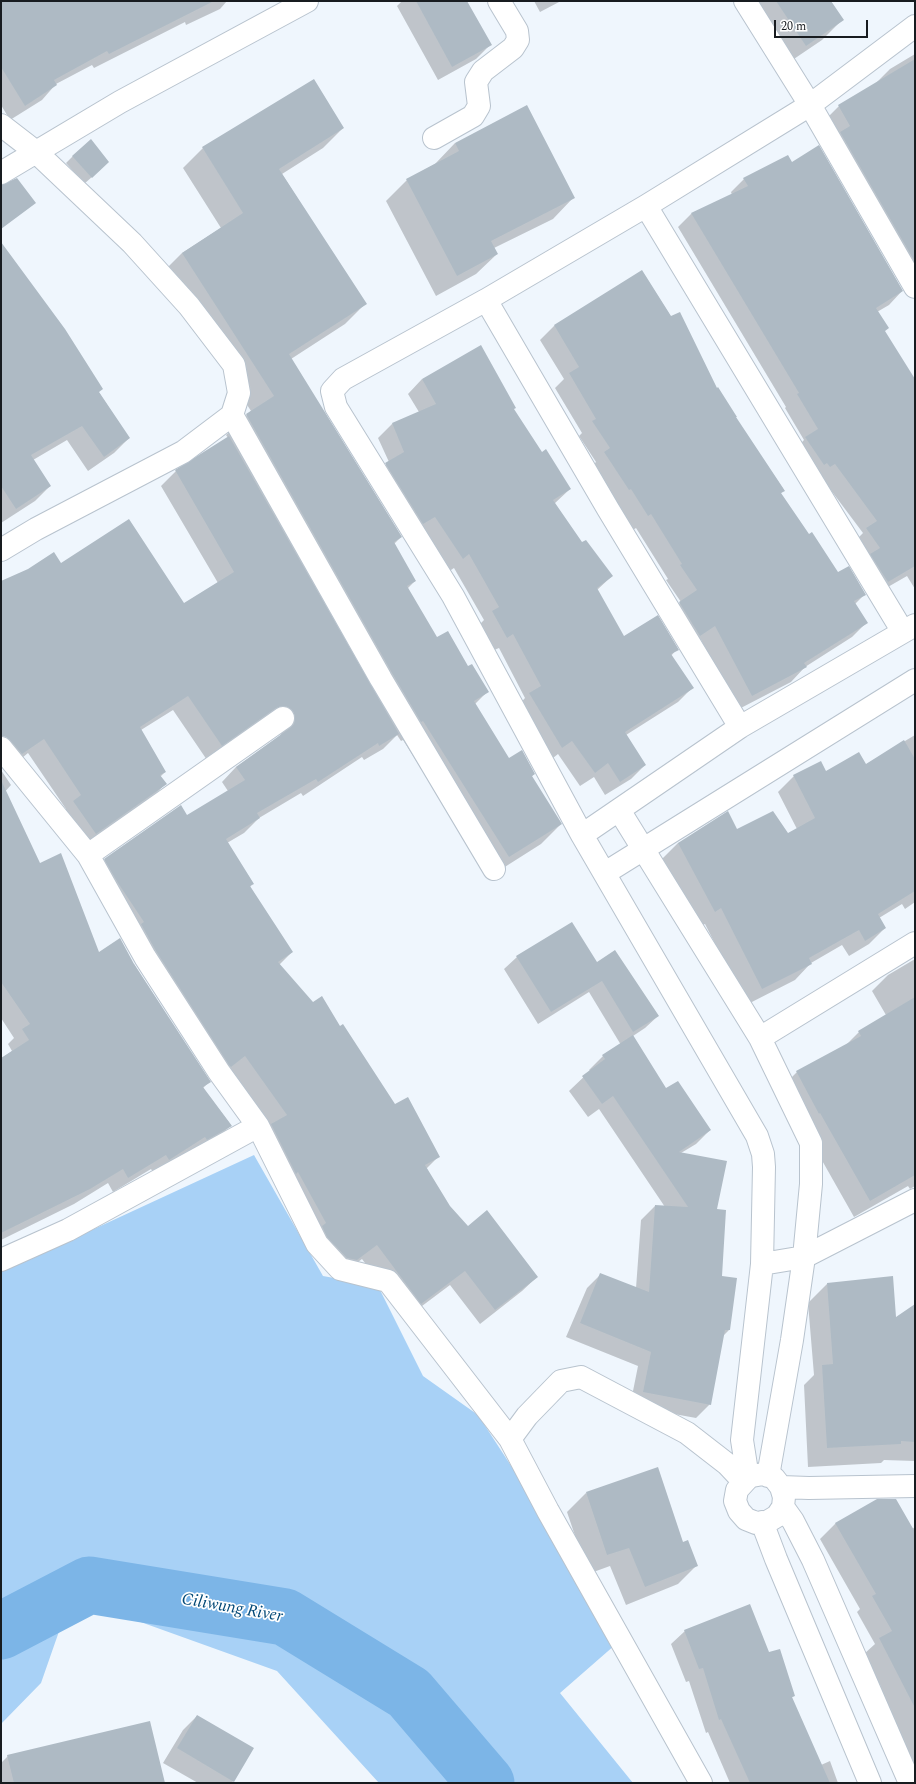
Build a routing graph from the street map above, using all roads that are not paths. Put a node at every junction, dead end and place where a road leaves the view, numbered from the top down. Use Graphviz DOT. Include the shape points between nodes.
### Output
graph roads {
  1 [pos="307,1"];
  2 [pos="499,1"];
  3 [pos="745,1"];
  4 [pos="915,26"];
  5 [pos="810,105"];
  6 [pos="1,126"];
  7 [pos="434,138"];
  8 [pos="36,152"];
  9 [pos="1,173"];
  10 [pos="646,206"];
  11 [pos="915,287"];
  12 [pos="486,300"];
  13 [pos="232,415"];
  14 [pos="1,550"];
  15 [pos="909,628"];
  16 [pos="915,680"];
  17 [pos="283,718"];
  18 [pos="740,727"];
  19 [pos="1,748"];
  20 [pos="619,810"];
  21 [pos="582,834"];
  22 [pos="644,849"];
  23 [pos="88,855"];
  24 [pos="494,869"];
  25 [pos="605,873"];
  26 [pos="915,943"];
  27 [pos="760,1038"];
  28 [pos="258,1126"];
  29 [pos="915,1200"];
  30 [pos="804,1257"];
  31 [pos="1,1260"];
  32 [pos="762,1264"];
  33 [pos="510,1439"];
  34 [pos="765,1486"];
  35 [pos="915,1486"];
  36 [pos="762,1522"];
  37 [pos="701,1783"];
  38 [pos="870,1783"];
  39 [pos="910,1783"];
  1 -- 8 [label="street" via="120,102"];
  2 -- 7 [label="street" via="517,31 518,40 513,48 483,72 476,82 479,106 473,116"];
  3 -- 5 [label="street"];
  4 -- 5 [label="street"];
  5 -- 10 [label="street"];
  5 -- 11 [label="street"];
  6 -- 8 [label="street"];
  8 -- 9 [label="street"];
  8 -- 13 [label="street" via="132,243 189,306 234,365 239,393"];
  10 -- 12 [label="street"];
  10 -- 15 [label="street"];
  12 -- 18 [label="street" via="604,503"];
  12 -- 21 [label="street" via="343,379 332,391 336,407 453,596"];
  13 -- 14 [label="street" via="183,452"];
  13 -- 24 [label="street" via="381,680"];
  15 -- 18 [label="street"];
  16 -- 22 [label="street"];
  17 -- 23 [label="street"];
  18 -- 20 [label="street"];
  19 -- 23 [label="street"];
  20 -- 21 [label="street"];
  20 -- 22 [label="street"];
  21 -- 25 [label="street"];
  22 -- 25 [label="street"];
  22 -- 27 [label="street"];
  23 -- 28 [label="street" via="145,957 219,1072"];
  25 -- 32 [label="street" via="757,1136 764,1167"];
  26 -- 27 [label="street"];
  27 -- 30 [label="street" via="811,1143 811,1184"];
  28 -- 31 [label="street" via="68,1230"];
  28 -- 33 [label="street" via="317,1244 340,1269 388,1281"];
  29 -- 30 [label="street"];
  30 -- 32 [label="street"];
  30 -- 34 [label="street" via="792,1340"];
  32 -- 34 [label="street" via="742,1440"];
  33 -- 34 [label="street" via="526,1416 561,1381 581,1377 688,1433 727,1464"];
  33 -- 37 [label="street"];
  34 -- 35 [label="street"];
  34 -- 36 [label="street" via="777,1516"];
  34 -- 36 [label="street" via="737,1490 735,1501 746,1519 756,1523"];
  34 -- 39 [label="street" via="793,1521 813,1560"];
  36 -- 38 [label="street"];
}
